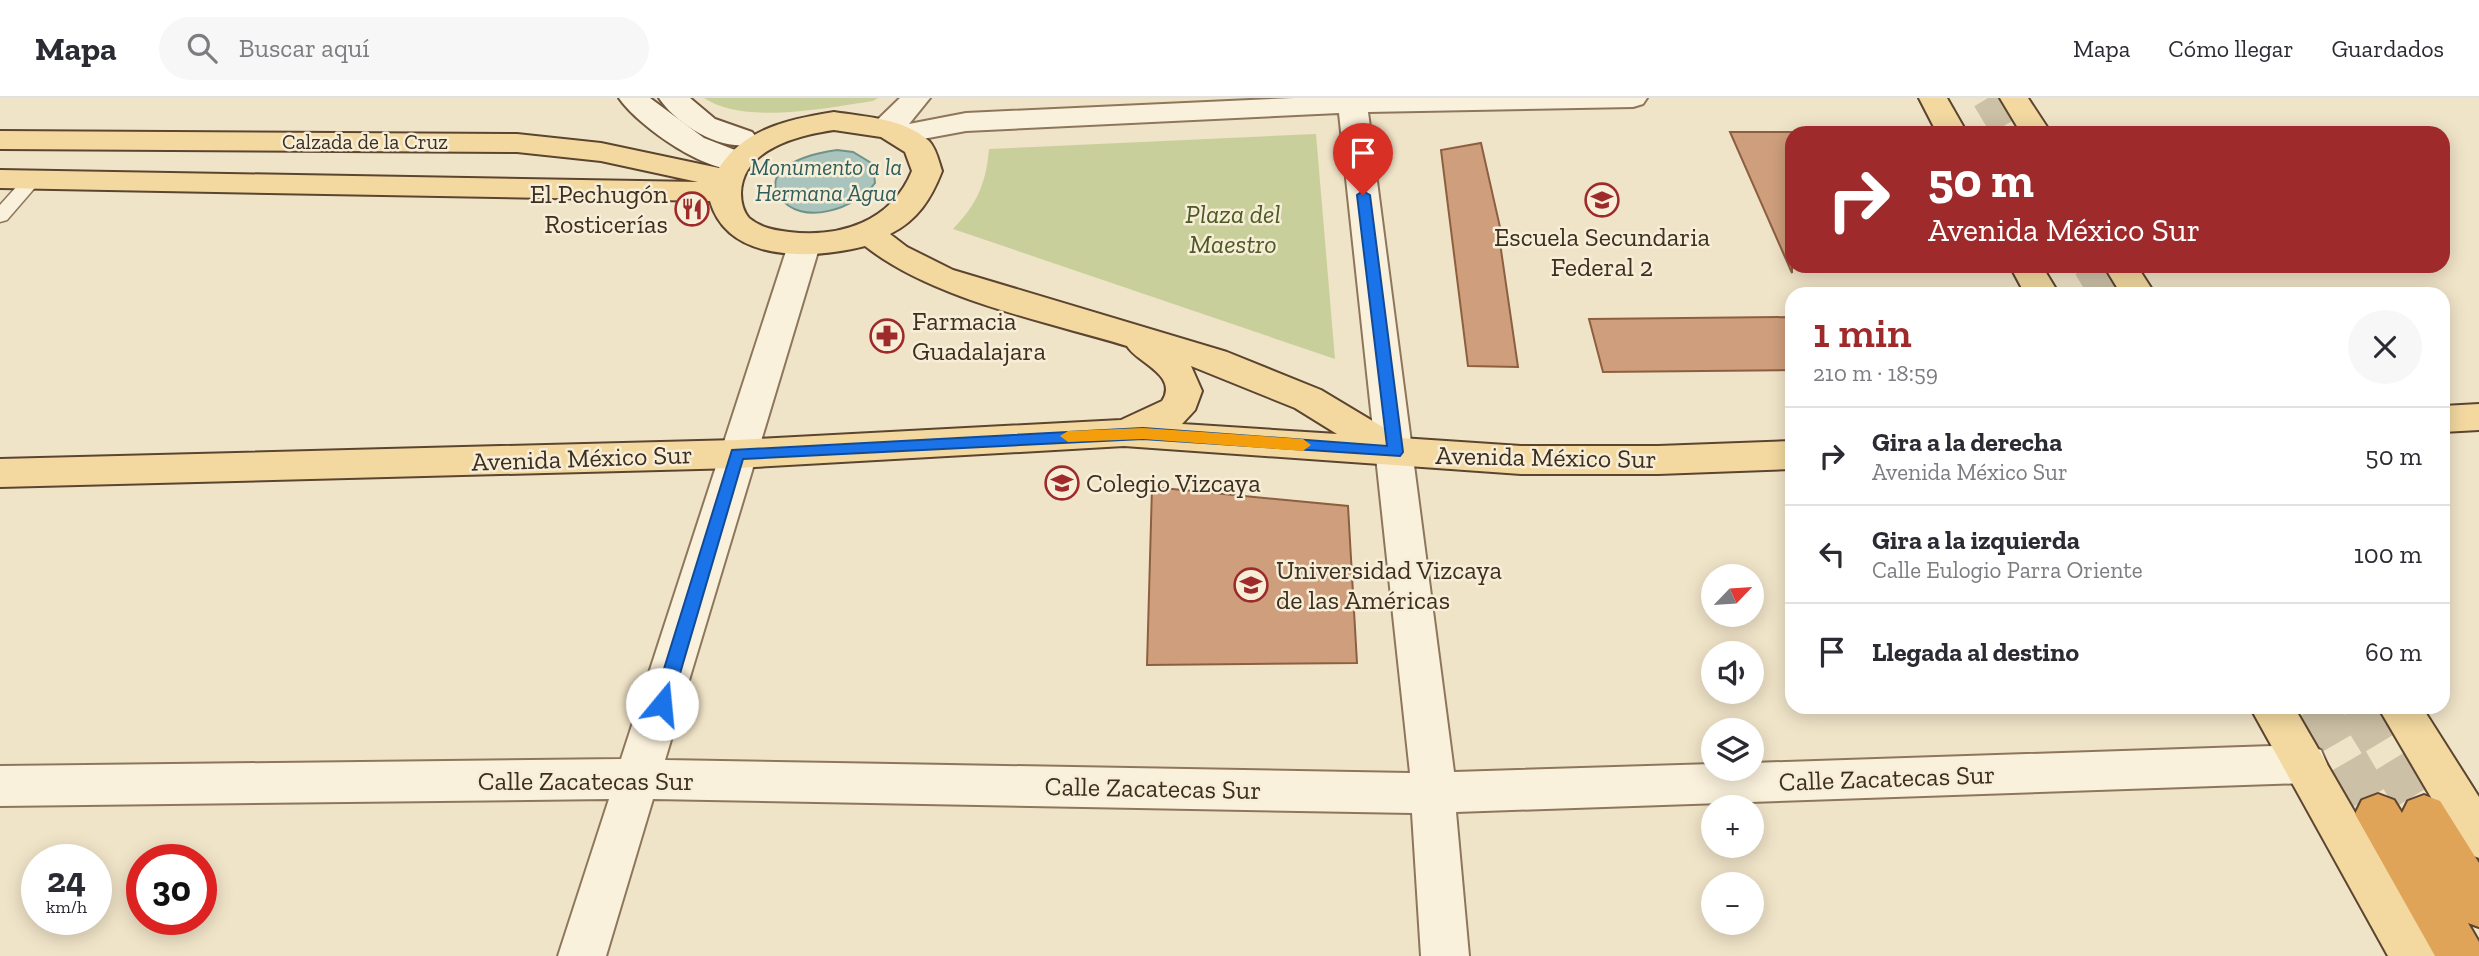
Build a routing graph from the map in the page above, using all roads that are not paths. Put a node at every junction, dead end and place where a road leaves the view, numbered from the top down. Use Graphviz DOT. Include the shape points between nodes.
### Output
graph roads {
  1 [pos="633,98"];
  2 [pos="673,98"];
  3 [pos="916,98"];
  4 [pos="1633,98"];
  5 [pos="1933,98"];
  6 [pos="2014,98"];
  7 [pos="1352,101"];
  8 [pos="1948,126"];
  9 [pos="2032,126"];
  10 [pos="893,131"];
  11 [pos="0,140"];
  12 [pos="765,141"];
  13 [pos="730,178"];
  14 [pos="0,179"];
  15 [pos="33,179"];
  16 [pos="0,216"];
  17 [pos="869,233"];
  18 [pos="804,245"];
  19 [pos="1121,332"];
  20 [pos="2479,417"];
  21 [pos="2450,419"];
  22 [pos="1124,433"];
  23 [pos="1395,452"];
  24 [pos="737,454"];
  25 [pos="1785,455"];
  26 [pos="0,473"];
  27 [pos="2277,714"];
  28 [pos="2408,723"];
  29 [pos="2305,764"];
  30 [pos="639,779"];
  31 [pos="0,786"];
  32 [pos="1434,793"];
  33 [pos="2378,814"];
  34 [pos="2424,815"];
  35 [pos="2479,836"];
  36 [pos="2479,905"];
  37 [pos="582,956"];
  38 [pos="1445,956"];
  39 [pos="2414,956"];
  40 [pos="2460,956"];
  1 -- 13 [label="street" via="674,135 716,156"];
  2 -- 12 [label="street" via="705,125"];
  3 -- 10 [label="street"];
  4 -- 7 [label="street"];
  5 -- 8 [label="main road"];
  6 -- 9 [label="main road"];
  7 -- 10 [label="street" via="966,122"];
  7 -- 23 [label="street"];
  10 -- 12 [label="main road" via="867,122 834,121 803,125"];
  10 -- 17 [label="main road" via="916,144 927,162 926,183 914,205"];
  11 -- 13 [label="main road, Calzada de la Cruz" via="517,143 601,152"];
  12 -- 13 [label="main road"];
  13 -- 15 [label="main road, Calzada de la Cruz"];
  13 -- 18 [label="main road" via="725,208 738,225 761,238"];
  14 -- 15 [label="main road, Calzada de la Cruz"];
  15 -- 16 [label="lane"];
  17 -- 18 [label="main road" via="824,245"];
  17 -- 19 [label="main road" via="941,278"];
  18 -- 24 [label="street"];
  19 -- 22 [label="main road" via="1158,354 1178,371 1185,385 1177,408"];
  19 -- 23 [label="main road" via="1215,361 1308,399"];
  20 -- 21 [label="main road"];
  22 -- 23 [label="main road, Avenida México Sur"];
  22 -- 24 [label="main road, Avenida México Sur"];
  23 -- 25 [label="main road, Avenida México Sur" via="1521,460"];
  23 -- 32 [label="street"];
  24 -- 26 [label="main road, Avenida México Sur"];
  24 -- 30 [label="street"];
  27 -- 29 [label="main road"];
  28 -- 35 [label="main road"];
  29 -- 32 [label="street, Calle Zacatecas Sur"];
  29 -- 39 [label="main road"];
  30 -- 31 [label="street, Calle Zacatecas Sur"];
  30 -- 32 [label="street, Calle Zacatecas Sur"];
  30 -- 37 [label="street"];
  32 -- 38 [label="street"];
  33 -- 40 [label="highway"];
  34 -- 36 [label="highway"];
}
